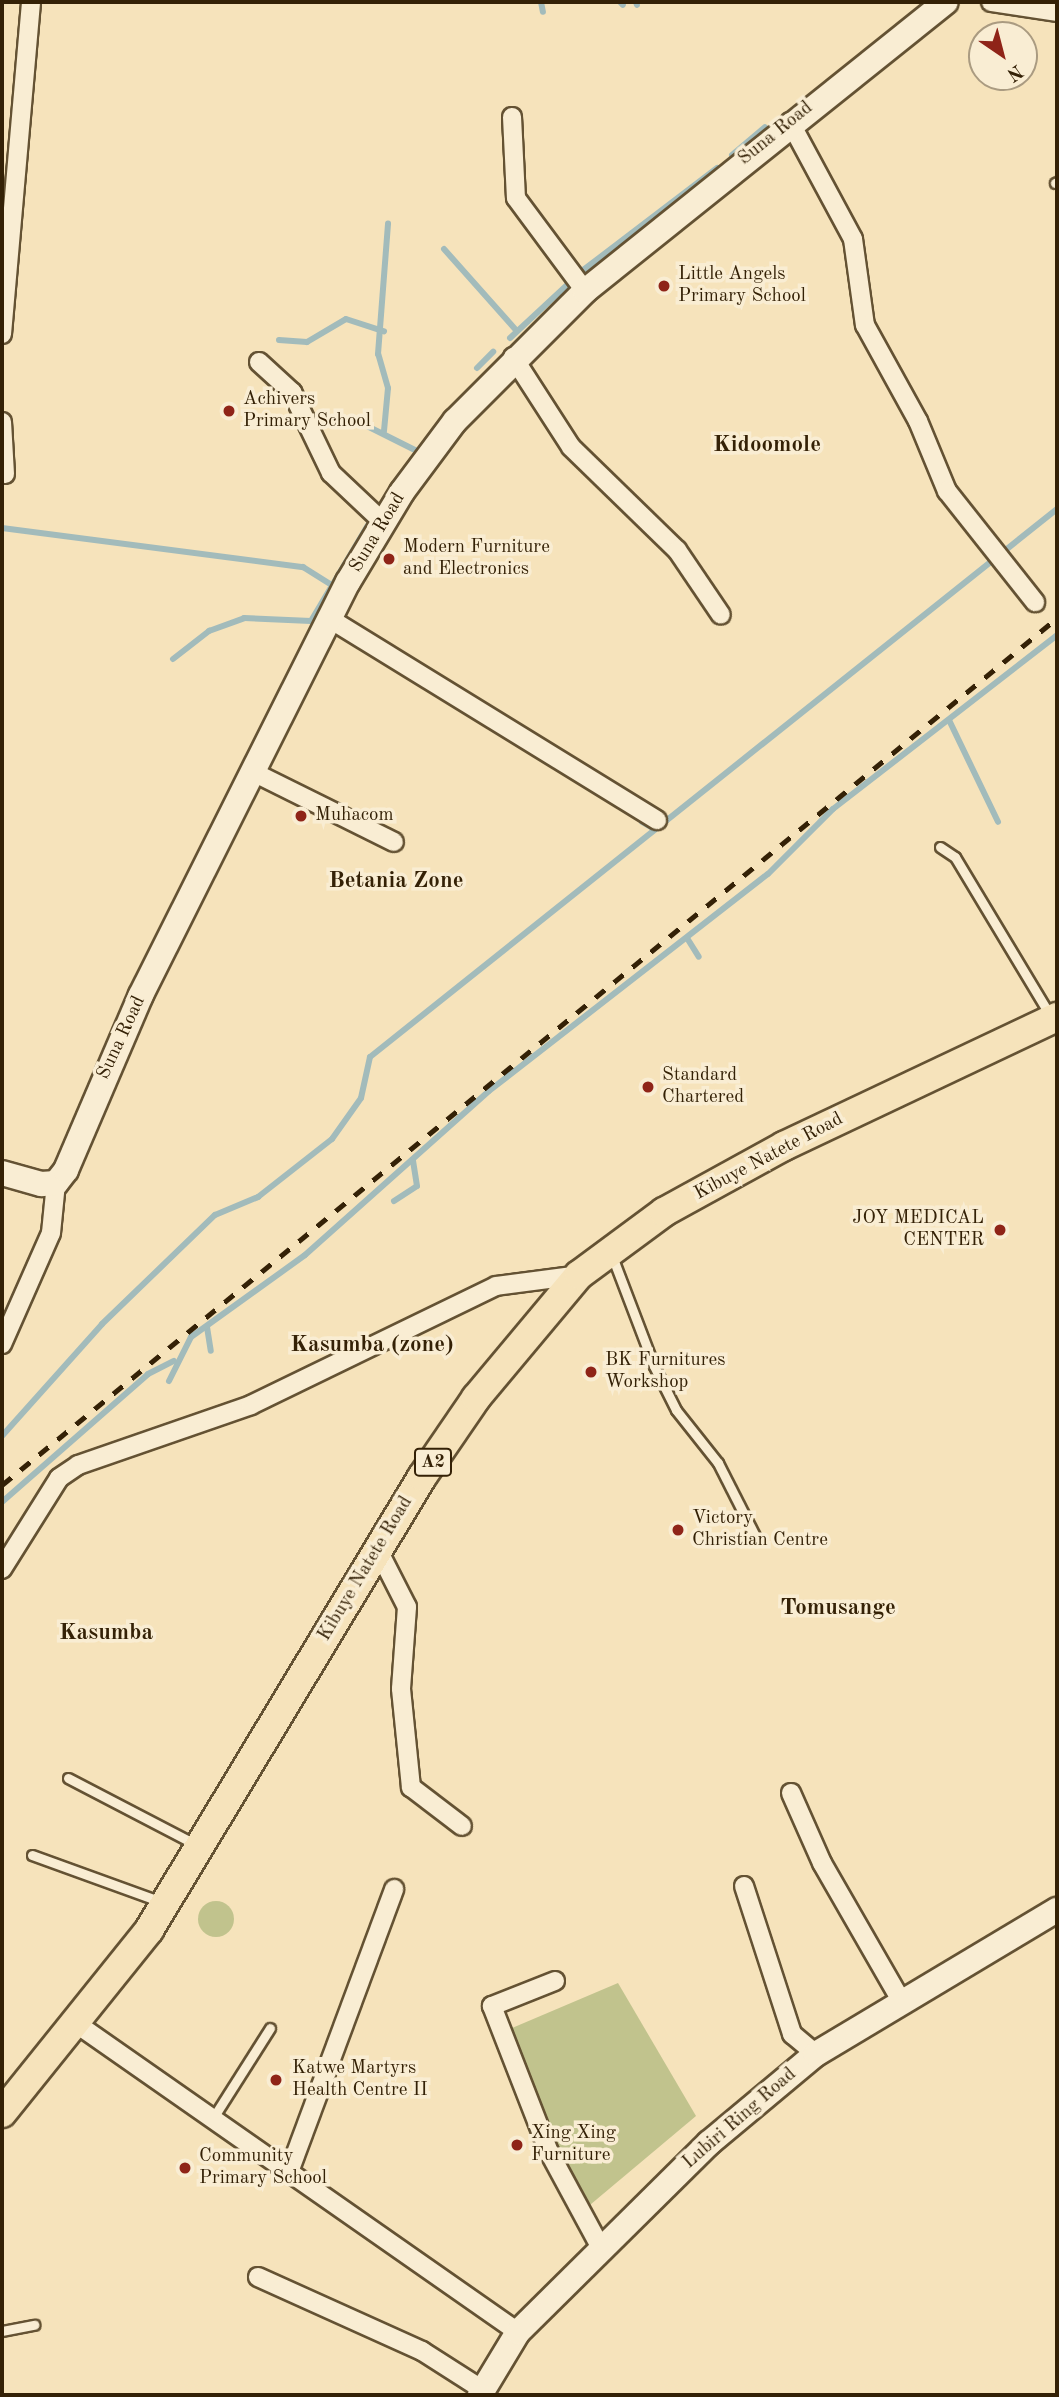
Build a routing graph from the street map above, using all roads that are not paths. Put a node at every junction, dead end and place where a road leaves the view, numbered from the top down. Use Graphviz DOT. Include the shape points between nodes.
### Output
graph roads {
  1 [pos="31,2"];
  2 [pos="946,2"];
  3 [pos="991,2"];
  4 [pos="1057,12"];
  5 [pos="512,117"];
  6 [pos="790,122"];
  7 [pos="585,291"];
  8 [pos="2,334"];
  9 [pos="513,358"];
  10 [pos="259,362"];
  11 [pos="2,422"];
  12 [pos="5,474"];
  13 [pos="383,522"];
  14 [pos="1035,602"];
  15 [pos="721,615"];
  16 [pos="330,619"];
  17 [pos="254,773"];
  18 [pos="657,820"];
  19 [pos="394,842"];
  20 [pos="940,847"];
  21 [pos="1055,1018"];
  22 [pos="2,1172"];
  23 [pos="56,1183"];
  24 [pos="610,1251"];
  25 [pos="579,1275"];
  26 [pos="2,1344"];
  27 [pos="755,1536"];
  28 [pos="377,1548"];
  29 [pos="2,1569"];
  30 [pos="68,1778"];
  31 [pos="791,1793"];
  32 [pos="461,1826"];
  33 [pos="203,1848"];
  34 [pos="32,1855"];
  35 [pos="744,1886"];
  36 [pos="394,1889"];
  37 [pos="167,1904"];
  38 [pos="1057,1910"];
  39 [pos="555,1981"];
  40 [pos="902,2002"];
  41 [pos="78,2024"];
  42 [pos="270,2028"];
  43 [pos="816,2053"];
  44 [pos="2,2113"];
  45 [pos="211,2122"];
  46 [pos="289,2172"];
  47 [pos="601,2248"];
  48 [pos="258,2277"];
  49 [pos="34,2325"];
  50 [pos="2,2331"];
  51 [pos="518,2332"];
  52 [pos="481,2393"];
  1 -- 8 [label="street"];
  2 -- 6 [label="street, Suna Road"];
  3 -- 4 [label="street"];
  5 -- 7 [label="street" via="516,198"];
  6 -- 7 [label="street, Suna Road"];
  6 -- 14 [label="street" via="853,239 865,325 918,421 947,491 990,551"];
  7 -- 9 [label="street, Suna Road"];
  9 -- 13 [label="street, Suna Road" via="455,421"];
  9 -- 15 [label="street" via="570,447 677,550"];
  10 -- 13 [label="street" via="292,392 331,473"];
  11 -- 12 [label="street"];
  13 -- 16 [label="street, Suna Road"];
  16 -- 17 [label="street, Suna Road"];
  16 -- 18 [label="street"];
  17 -- 19 [label="street"];
  17 -- 23 [label="street, Suna Road" via="141,995"];
  20 -- 21 [label="lane" via="955,857"];
  21 -- 24 [label="main road, Kibuye Natete Road / A2" via="785,1146 664,1212"];
  22 -- 23 [label="street"];
  23 -- 26 [label="street" via="51,1233"];
  24 -- 25 [label="main road, Kibuye Natete Road / A2"];
  24 -- 27 [label="lane" via="676,1410 718,1463"];
  25 -- 28 [label="main road, Kibuye Natete Road / A2" via="476,1398"];
  25 -- 29 [label="street" via="496,1286 251,1405 78,1465 59,1478"];
  28 -- 32 [label="street" via="407,1607 401,1689 411,1787"];
  28 -- 33 [label="main road, Kibuye Natete Road / A2"];
  30 -- 33 [label="lane"];
  31 -- 40 [label="street" via="822,1863"];
  33 -- 37 [label="main road, Kibuye Natete Road / A2"];
  34 -- 37 [label="lane"];
  35 -- 43 [label="street" via="792,2034"];
  36 -- 46 [label="street"];
  37 -- 41 [label="main road, Kibuye Natete Road / A2"];
  38 -- 40 [label="street, Lubiri Ring Road"];
  39 -- 47 [label="street" via="492,2006 549,2152"];
  40 -- 43 [label="street, Lubiri Ring Road"];
  41 -- 44 [label="main road, Kibuye Natete Road / A2"];
  41 -- 45 [label="street"];
  42 -- 45 [label="lane"];
  43 -- 47 [label="street, Lubiri Ring Road" via="709,2143"];
  45 -- 46 [label="street"];
  46 -- 51 [label="street"];
  47 -- 51 [label="street, Lubiri Ring Road"];
  48 -- 52 [label="street" via="422,2351"];
  49 -- 50 [label="lane"];
  51 -- 52 [label="street, Lubiri Ring Road"];
}
